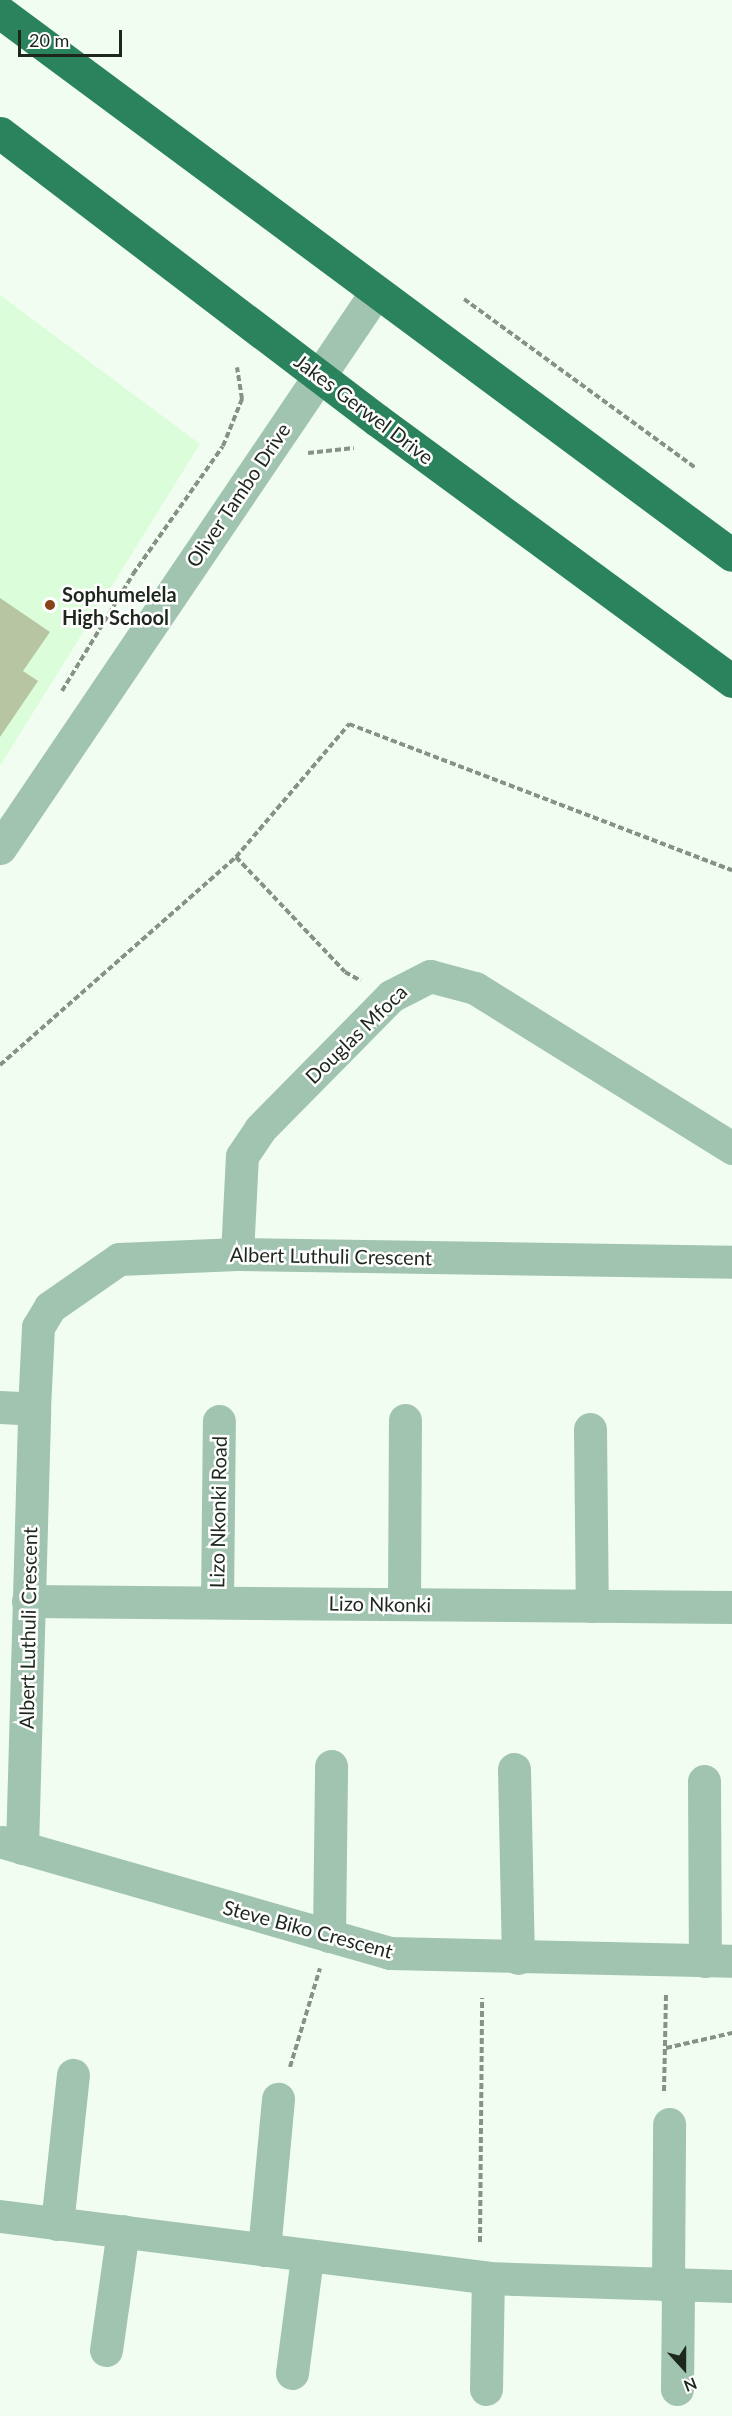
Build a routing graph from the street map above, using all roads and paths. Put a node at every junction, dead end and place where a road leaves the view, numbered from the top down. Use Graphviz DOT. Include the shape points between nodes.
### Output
graph roads {
  1 [pos="0,12"];
  2 [pos="0,133"];
  3 [pos="376,292"];
  4 [pos="464,299"];
  5 [pos="237,367"];
  6 [pos="320,376"];
  7 [pos="696,468"];
  8 [pos="732,555"];
  9 [pos="732,681"];
  10 [pos="60,694"];
  11 [pos="0,848"];
  12 [pos="236,857"];
  13 [pos="732,870"];
  14 [pos="391,996"];
  15 [pos="0,1065"];
  16 [pos="732,1148"];
  17 [pos="237,1254"];
  18 [pos="732,1262"];
  19 [pos="0,1407"];
  20 [pos="34,1409"];
  21 [pos="405,1420"];
  22 [pos="219,1421"];
  23 [pos="590,1429"];
  24 [pos="28,1601"];
  25 [pos="217,1602"];
  26 [pos="404,1604"];
  27 [pos="592,1606"];
  28 [pos="732,1607"];
  29 [pos="331,1766"];
  30 [pos="514,1769"];
  31 [pos="704,1781"];
  32 [pos="11,1844"];
  33 [pos="329,1936"];
  34 [pos="518,1958"];
  35 [pos="669,1960"];
  36 [pos="718,1961"];
  37 [pos="482,1998"];
  38 [pos="732,2033"];
  39 [pos="666,2048"];
  40 [pos="73,2075"];
  41 [pos="278,2098"];
  42 [pos="669,2124"];
  43 [pos="0,2217"];
  44 [pos="57,2224"];
  45 [pos="123,2231"];
  46 [pos="264,2250"];
  47 [pos="307,2257"];
  48 [pos="488,2278"];
  49 [pos="673,2286"];
  50 [pos="732,2286"];
  51 [pos="106,2350"];
  52 [pos="292,2373"];
  53 [pos="486,2389"];
  54 [pos="677,2389"];
  1 -- 3 [label="highway"];
  2 -- 6 [label="highway, Jakes Gerwel Drive"];
  3 -- 6 [label="street, Oliver Tambo Drive"];
  3 -- 8 [label="highway"];
  4 -- 7 [label="path"];
  5 -- 10 [label="path" via="242,399 227,438 133,574"];
  6 -- 9 [label="highway, Jakes Gerwel Drive"];
  6 -- 11 [label="street, Oliver Tambo Drive"];
  12 -- 13 [label="path" via="349,724"];
  12 -- 14 [label="path" via="345,972"];
  12 -- 15 [label="path"];
  14 -- 16 [label="street, Douglas Mfoca" via="411,982 440,974 475,988"];
  14 -- 17 [label="street, Douglas Mfoca" via="260,1129 242,1156"];
  17 -- 18 [label="street, Albert Luthuli Crescent"];
  17 -- 20 [label="street, Albert Luthuli Crescent" via="119,1259 50,1307 38,1327"];
  19 -- 20 [label="street"];
  20 -- 24 [label="street, Albert Luthuli Crescent"];
  21 -- 26 [label="street"];
  22 -- 25 [label="street, Lizo Nkonki Road"];
  23 -- 27 [label="street"];
  24 -- 25 [label="street, Lizo Nkonki"];
  24 -- 32 [label="street, Albert Luthuli Crescent"];
  25 -- 26 [label="street, Lizo Nkonki"];
  26 -- 27 [label="street, Lizo Nkonki"];
  27 -- 28 [label="street, Lizo Nkonki"];
  29 -- 33 [label="street"];
  30 -- 34 [label="street"];
  31 -- 36 [label="street"];
  32 -- 33 [label="street, Steve Biko Crescent"];
  33 -- 34 [label="street, Steve Biko Crescent" via="390,1953"];
  33 -- 41 [label="path" via="303,2033"];
  34 -- 35 [label="street, Steve Biko Crescent"];
  35 -- 36 [label="street, Steve Biko Crescent"];
  35 -- 39 [label="path"];
  37 -- 48 [label="path" via="480,2241"];
  38 -- 39 [label="path"];
  39 -- 42 [label="path"];
  40 -- 44 [label="street"];
  41 -- 46 [label="street"];
  42 -- 49 [label="street"];
  43 -- 44 [label="street"];
  44 -- 45 [label="street"];
  45 -- 46 [label="street"];
  45 -- 51 [label="street"];
  46 -- 47 [label="street"];
  47 -- 48 [label="street"];
  47 -- 52 [label="street"];
  48 -- 49 [label="street"];
  48 -- 53 [label="street"];
  49 -- 50 [label="street"];
  49 -- 54 [label="street"];
}
